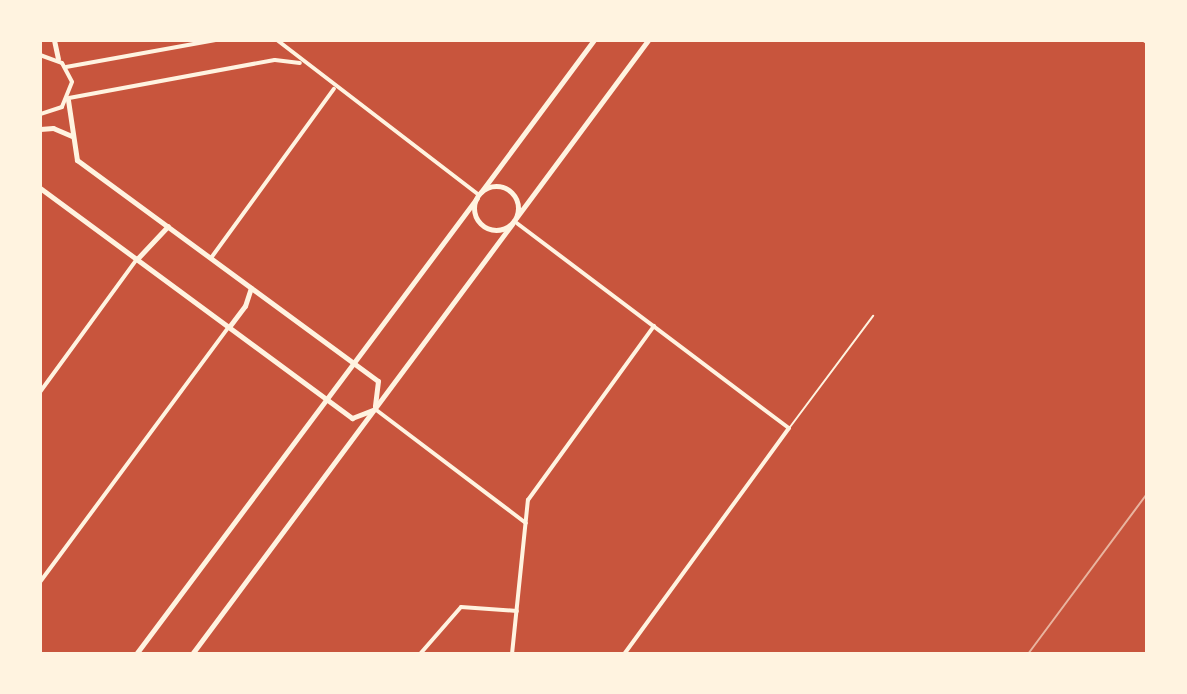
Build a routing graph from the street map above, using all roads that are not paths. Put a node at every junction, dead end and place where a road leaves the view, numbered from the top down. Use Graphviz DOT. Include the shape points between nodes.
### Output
graph roads {
  1 [pos="54,40"];
  2 [pos="216,40"];
  3 [pos="277,40"];
  4 [pos="594,40"];
  5 [pos="648,40"];
  6 [pos="40,55"];
  7 [pos="58,59"];
  8 [pos="302,63"];
  9 [pos="66,67"];
  10 [pos="335,88"];
  11 [pos="68,99"];
  12 [pos="40,114"];
  13 [pos="40,129"];
  14 [pos="73,136"];
  15 [pos="40,188"];
  16 [pos="479,195"];
  17 [pos="514,221"];
  18 [pos="168,226"];
  19 [pos="211,258"];
  20 [pos="137,259"];
  21 [pos="251,288"];
  22 [pos="873,316"];
  23 [pos="654,326"];
  24 [pos="229,327"];
  25 [pos="353,363"];
  26 [pos="40,392"];
  27 [pos="326,399"];
  28 [pos="375,409"];
  29 [pos="789,428"];
  30 [pos="527,524"];
  31 [pos="40,582"];
  32 [pos="517,611"];
  33 [pos="136,654"];
  34 [pos="192,654"];
  35 [pos="420,654"];
  36 [pos="512,654"];
  37 [pos="624,654"];
  1 -- 7 [label="street"];
  2 -- 9 [label="street"];
  3 -- 8 [label="street"];
  4 -- 16 [label="street"];
  5 -- 17 [label="street"];
  6 -- 7 [label="street"];
  7 -- 9 [label="street"];
  8 -- 10 [label="street"];
  8 -- 11 [label="street" via="275,60"];
  9 -- 11 [label="street" via="72,82"];
  10 -- 16 [label="street"];
  10 -- 19 [label="street"];
  11 -- 12 [label="street" via="55,112"];
  11 -- 14 [label="street"];
  13 -- 14 [label="street"];
  14 -- 18 [label="street" via="77,160"];
  15 -- 20 [label="street"];
  16 -- 17 [label="street" via="493,186 506,188 516,198"];
  16 -- 17 [label="street" via="474,211 486,228 499,230"];
  16 -- 25 [label="street"];
  17 -- 23 [label="street"];
  17 -- 28 [label="street"];
  18 -- 19 [label="street"];
  18 -- 20 [label="street"];
  19 -- 21 [label="street"];
  20 -- 24 [label="street"];
  20 -- 26 [label="street"];
  21 -- 24 [label="street"];
  21 -- 25 [label="street"];
  22 -- 29 [label="lane"];
  23 -- 29 [label="street"];
  23 -- 30 [label="street" via="528,500"];
  24 -- 27 [label="street"];
  24 -- 31 [label="street"];
  25 -- 27 [label="street"];
  25 -- 28 [label="street" via="378,381"];
  27 -- 28 [label="street" via="352,418"];
  27 -- 33 [label="street"];
  28 -- 30 [label="street"];
  28 -- 34 [label="street"];
  29 -- 37 [label="street"];
  30 -- 32 [label="street"];
  32 -- 35 [label="street" via="461,607"];
  32 -- 36 [label="street"];
}
